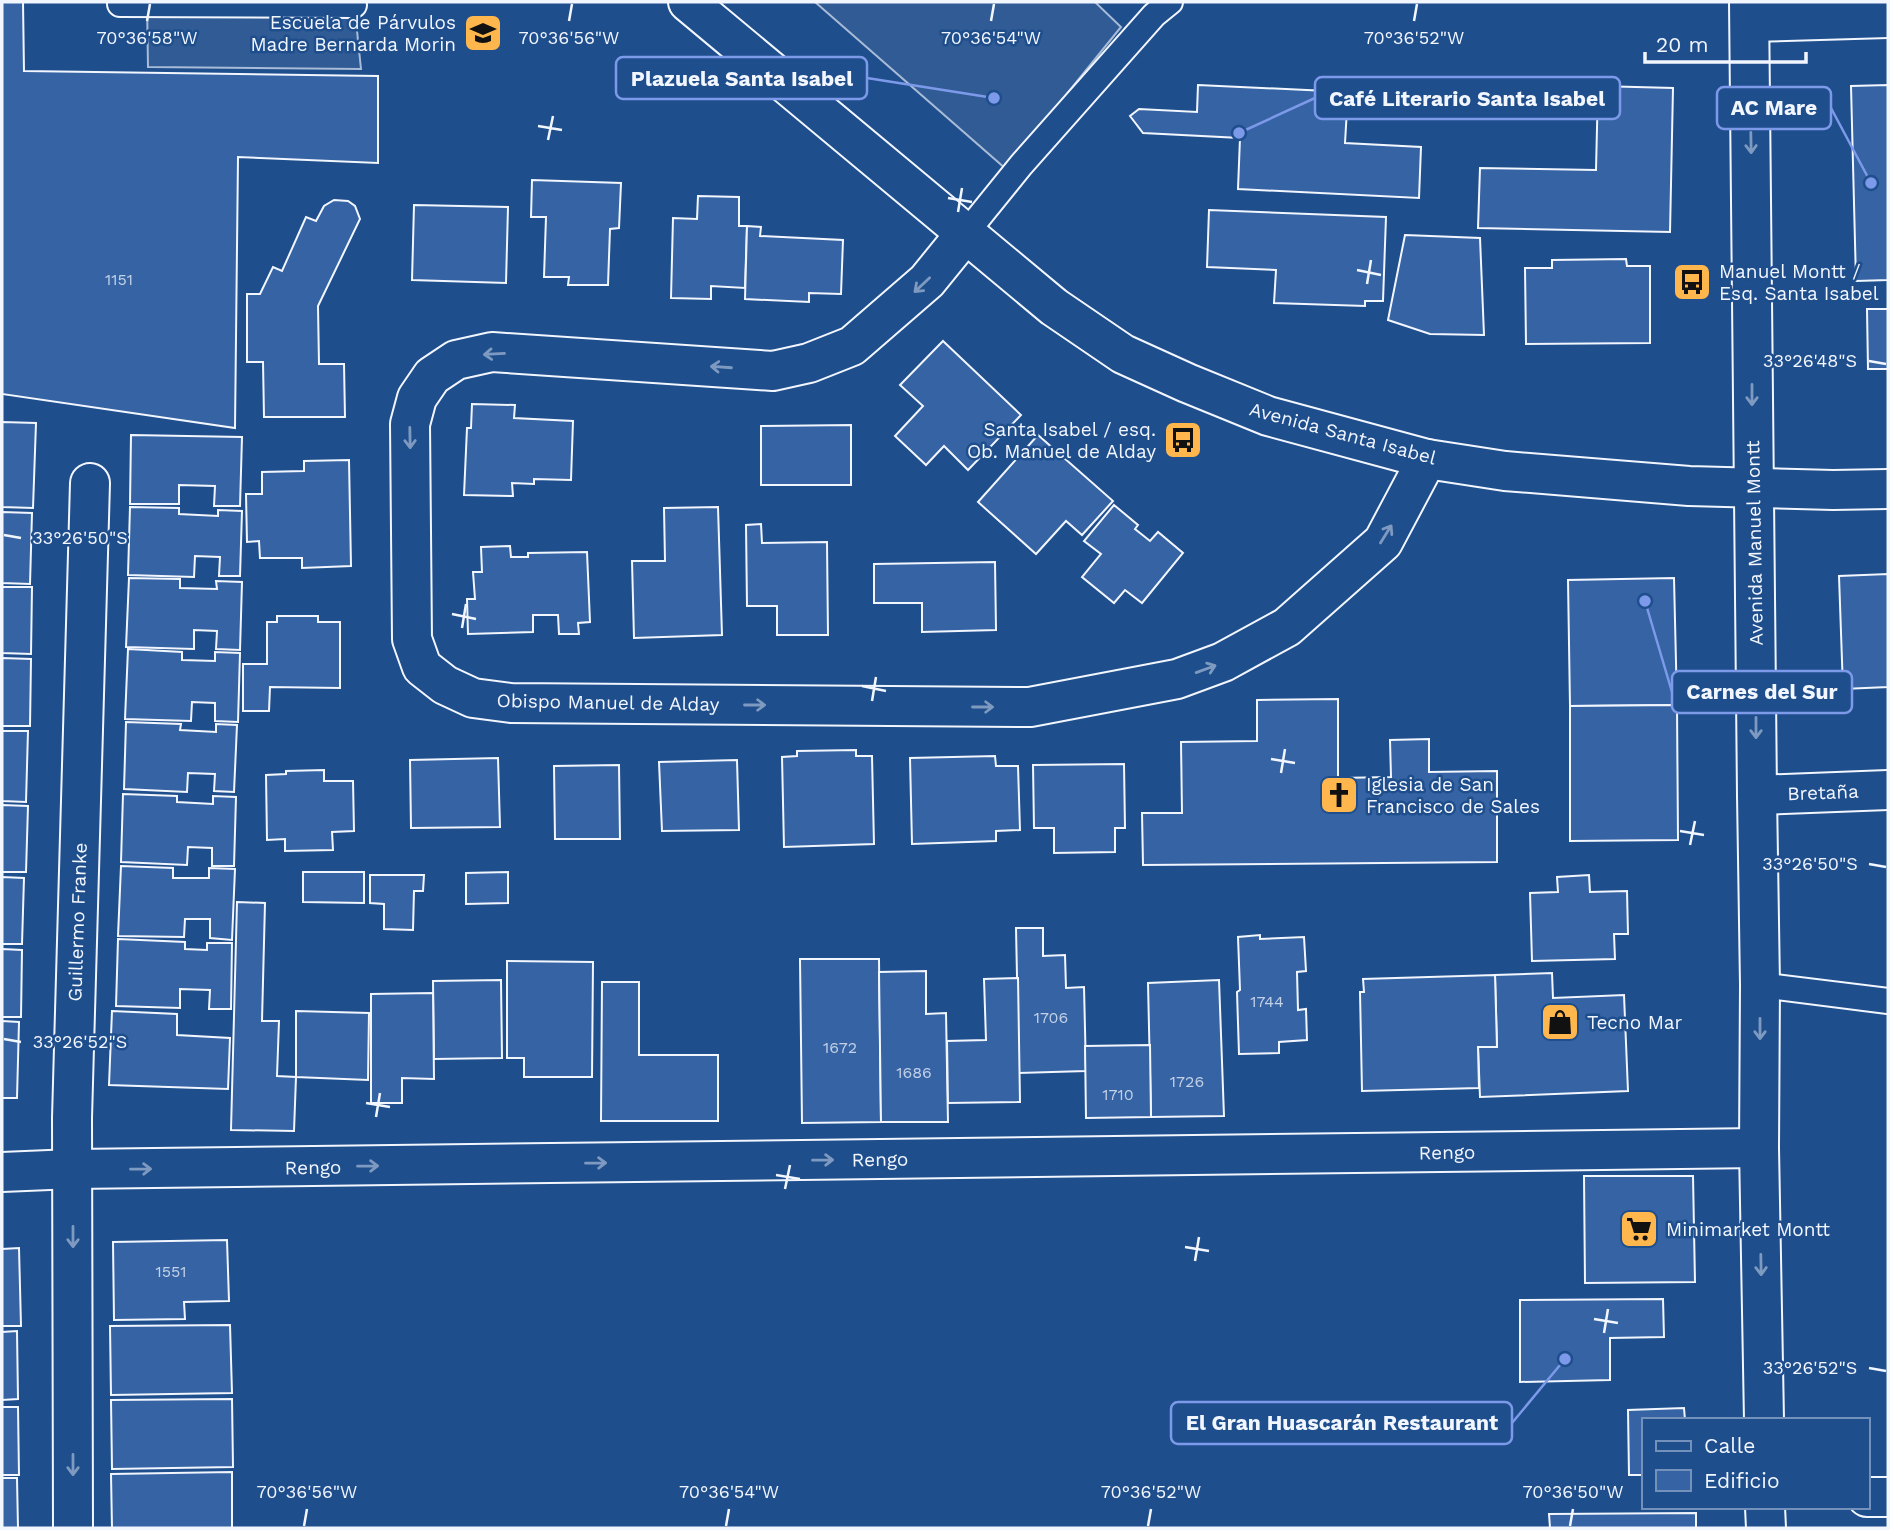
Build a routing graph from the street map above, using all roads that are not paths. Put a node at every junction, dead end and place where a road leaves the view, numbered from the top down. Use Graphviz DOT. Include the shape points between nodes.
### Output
graph roads {
  1 [pos="120,2"];
  2 [pos="1170,2"];
  3 [pos="354,5"];
  4 [pos="702,6"];
  5 [pos="1749,12"];
  6 [pos="1888,18"];
  7 [pos="966,233"];
  8 [pos="1427,459"];
  9 [pos="90,483"];
  10 [pos="1755,488"];
  11 [pos="1888,489"];
  12 [pos="1888,789"];
  13 [pos="1757,795"];
  14 [pos="1760,985"];
  15 [pos="1888,1001"];
  16 [pos="1759,1148"];
  17 [pos="72,1169"];
  18 [pos="2,1172"];
  19 [pos="1764,1418"];
  20 [pos="1869,1497"];
  21 [pos="1888,1497"];
  22 [pos="1765,1509"];
  23 [pos="73,1528"];
  24 [pos="1766,1528"];
  1 -- 3 [label="lane"];
  2 -- 7 [label="lane" via="1030,155"];
  4 -- 7 [label="street, Avenida Santa Isabel"];
  5 -- 6 [label="street"];
  5 -- 10 [label="street, Avenida Manuel Montt, one-way"];
  7 -- 8 [label="street, Avenida Santa Isabel" via="1054,307 1124,354 1268,416"];
  7 -- 8 [label="street, Obispo Manuel de Alday, one-way" via="927,281 852,346 809,363 773,371 492,352 456,360 432,376 416,398 410,424 412,639 422,667 473,698 511,703 1030,707 1177,679 1223,662 1287,627 1383,542"];
  8 -- 10 [label="street, Avenida Santa Isabel" via="1505,471"];
  9 -- 17 [label="street, Guillermo Franke"];
  10 -- 11 [label="street, Avenida Santa Isabel"];
  10 -- 13 [label="street, Avenida Manuel Montt, one-way"];
  12 -- 13 [label="street, Bretaña"];
  13 -- 14 [label="street, Avenida Manuel Montt"];
  14 -- 15 [label="lane"];
  14 -- 16 [label="street, Avenida Manuel Montt, one-way"];
  17 -- 16 [label="street, Rengo, one-way"];
  16 -- 19 [label="street, Avenida Manuel Montt, one-way"];
  17 -- 18 [label="street, Rengo"];
  17 -- 23 [label="street, Guillermo Franke, one-way"];
  20 -- 21 [label="street"];
  22 -- 24 [label="street"];
}
